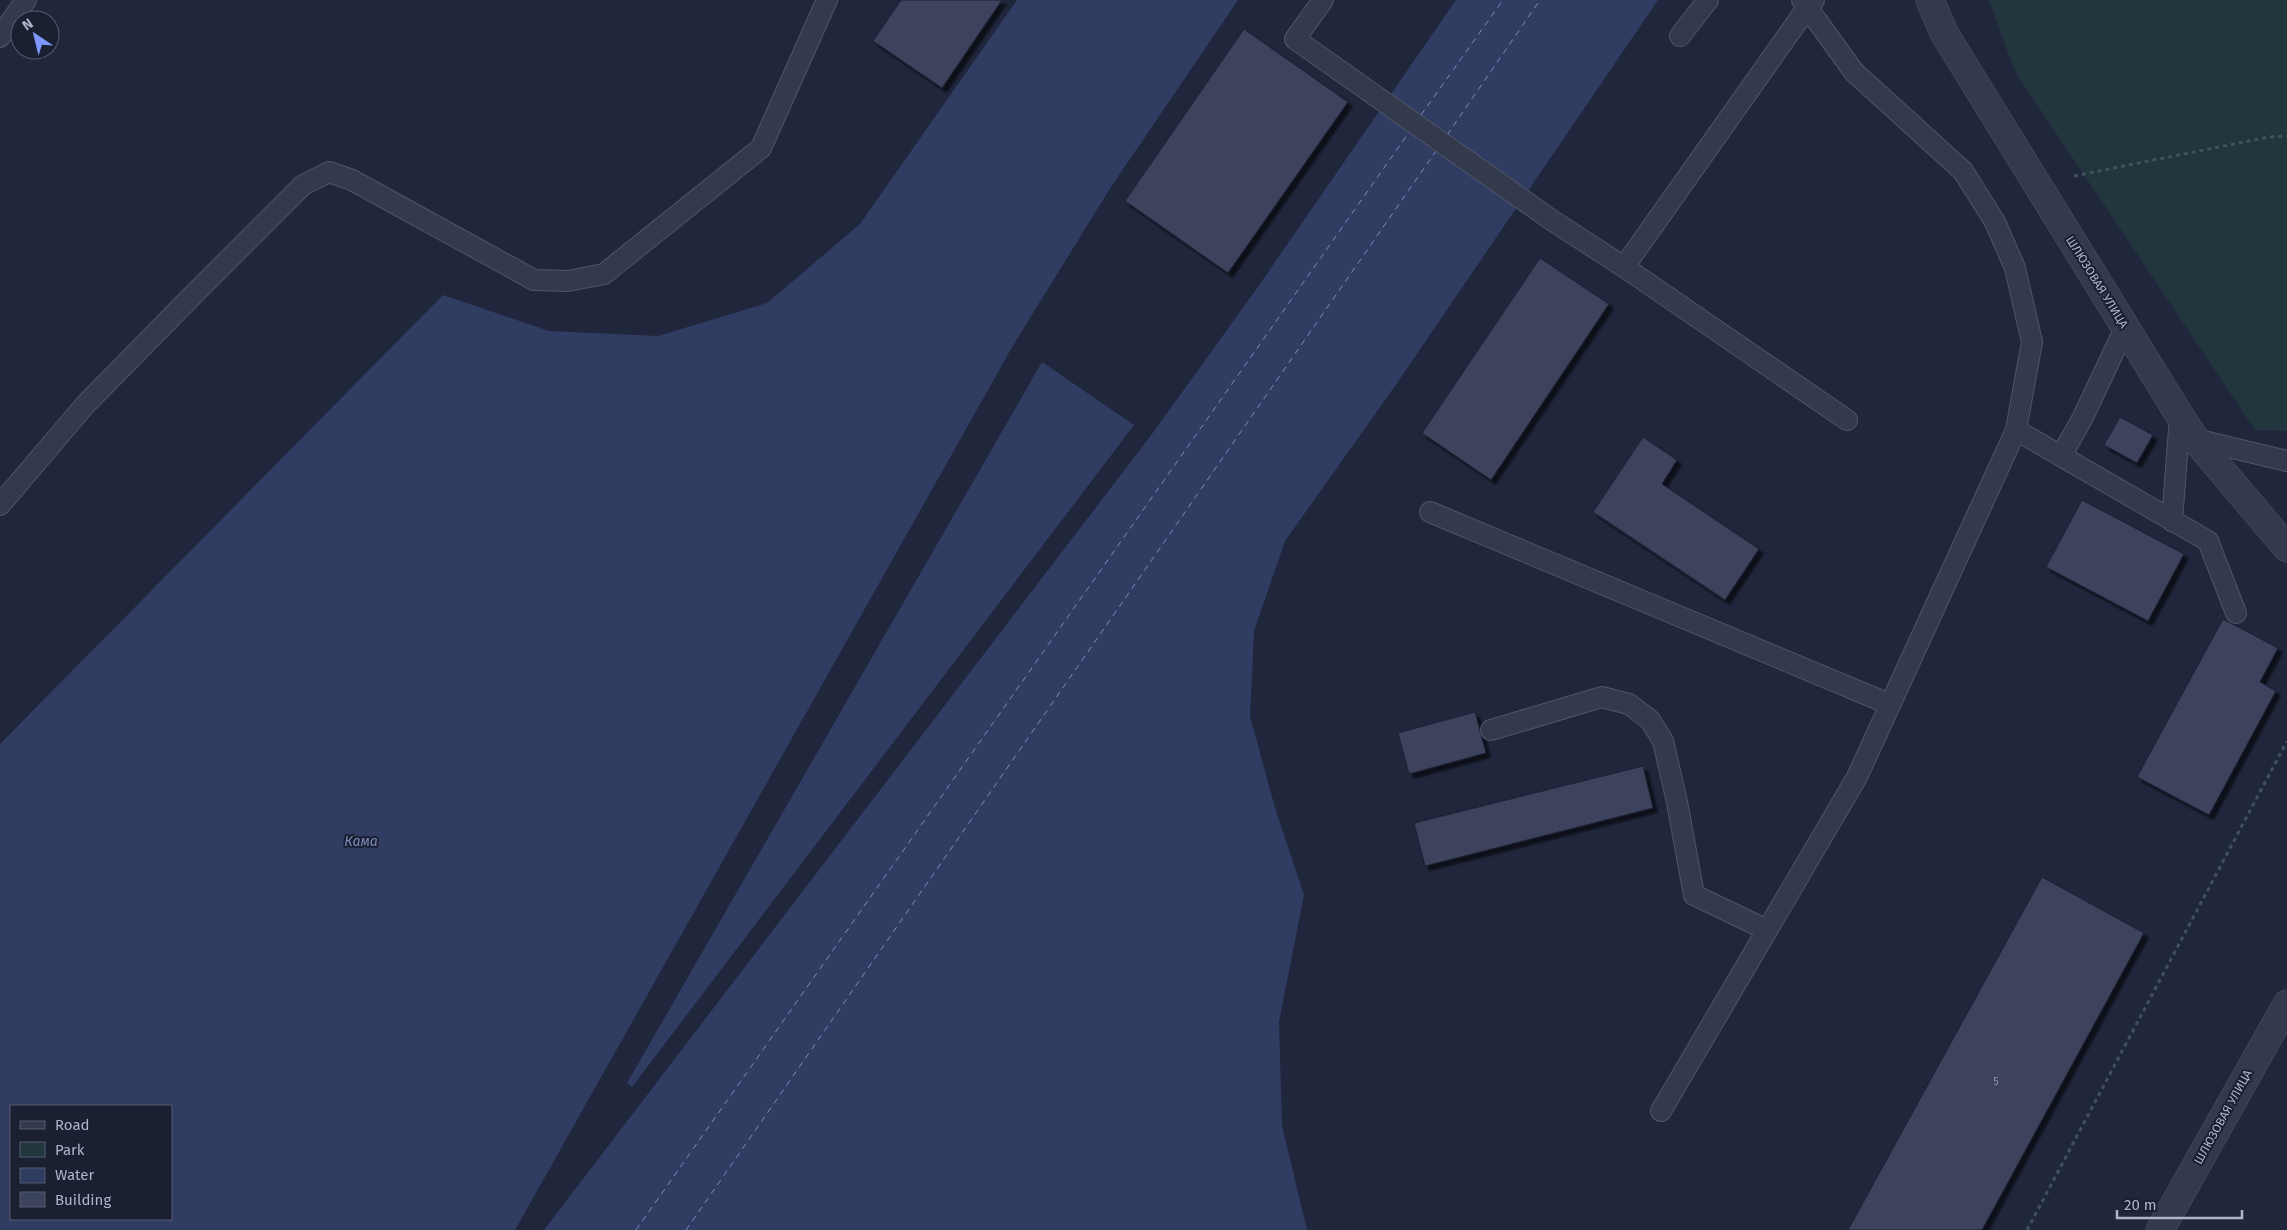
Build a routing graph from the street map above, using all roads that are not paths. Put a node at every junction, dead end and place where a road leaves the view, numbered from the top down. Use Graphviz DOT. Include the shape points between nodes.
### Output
graph roads {
  1 [pos="26,0"];
  2 [pos="827,0"];
  3 [pos="1323,0"];
  4 [pos="1708,0"];
  5 [pos="1930,0"];
  6 [pos="1808,3"];
  7 [pos="1680,36"];
  8 [pos="0,37"];
  9 [pos="1624,267"];
  10 [pos="2125,328"];
  11 [pos="2180,416"];
  12 [pos="1847,420"];
  13 [pos="2016,430"];
  14 [pos="2195,439"];
  15 [pos="2061,456"];
  16 [pos="2287,461"];
  17 [pos="0,505"];
  18 [pos="1430,512"];
  19 [pos="2172,521"];
  20 [pos="2287,548"];
  21 [pos="2236,613"];
  22 [pos="1889,704"];
  23 [pos="1491,730"];
  24 [pos="1767,930"];
  25 [pos="2287,1004"];
  26 [pos="1661,1111"];
  27 [pos="2160,1230"];
  1 -- 8 [label="lane"];
  2 -- 17 [label="lane" via="762,148 604,274 568,281 534,280 352,180 329,172 303,185 85,405"];
  3 -- 9 [label="lane" via="1295,39 1553,221"];
  4 -- 7 [label="lane"];
  5 -- 10 [label="street, ШЛЮЗОВАЯ УЛИЦА" via="1944,33"];
  6 -- 9 [label="lane"];
  6 -- 13 [label="lane" via="1854,72 1963,171 1995,222 2015,268 2032,342"];
  9 -- 12 [label="lane"];
  10 -- 11 [label="street, ШЛЮЗОВАЯ УЛИЦА"];
  10 -- 15 [label="lane"];
  11 -- 14 [label="street, ШЛЮЗОВАЯ УЛИЦА"];
  11 -- 19 [label="lane"];
  13 -- 15 [label="lane"];
  13 -- 22 [label="lane"];
  14 -- 16 [label="lane"];
  14 -- 20 [label="street, ШЛЮЗОВАЯ УЛИЦА"];
  15 -- 19 [label="lane"];
  18 -- 22 [label="lane"];
  19 -- 21 [label="lane" via="2208,541"];
  22 -- 24 [label="lane" via="1857,777"];
  23 -- 24 [label="lane" via="1602,697 1629,704 1650,720 1663,741 1694,895"];
  24 -- 26 [label="lane"];
  25 -- 27 [label="street, ШЛЮЗОВАЯ УЛИЦА"];
}
